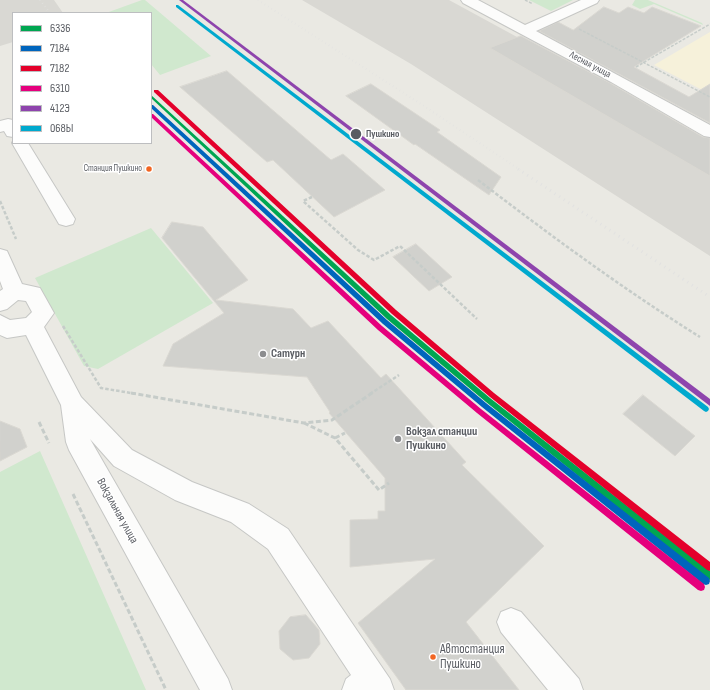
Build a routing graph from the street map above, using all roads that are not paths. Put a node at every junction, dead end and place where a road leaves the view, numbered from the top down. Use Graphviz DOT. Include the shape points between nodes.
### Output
graph roads {
  1 [pos="468,0"];
  2 [pos="592,0"];
  3 [pos="526,30"];
  4 [pos="0,127"];
  5 [pos="12,130"];
  6 [pos="710,132"];
  7 [pos="21,144"];
  8 [pos="66,219"];
  9 [pos="0,256"];
  10 [pos="7,297"];
  11 [pos="0,324"];
  12 [pos="32,326"];
  13 [pos="73,404"];
  14 [pos="511,622"];
  15 [pos="369,686"];
  16 [pos="217,690"];
  17 [pos="568,690"];
  1 -- 3 [label="street, Лесная улица"];
  2 -- 3 [label="street"];
  3 -- 6 [label="street, Лесная улица"];
  4 -- 5 [label="street" via="8,124"];
  7 -- 8 [label="street"];
  9 -- 10 [label="street"];
  10 -- 12 [label="street" via="33,294 43,313"];
  11 -- 12 [label="street" via="7,329"];
  12 -- 13 [label="street, Вокзальная улица"];
  13 -- 15 [label="street" via="123,458 184,491 240,513 278,539"];
  13 -- 16 [label="street, Вокзальная улица" via="78,442"];
  14 -- 17 [label="street"];
}
